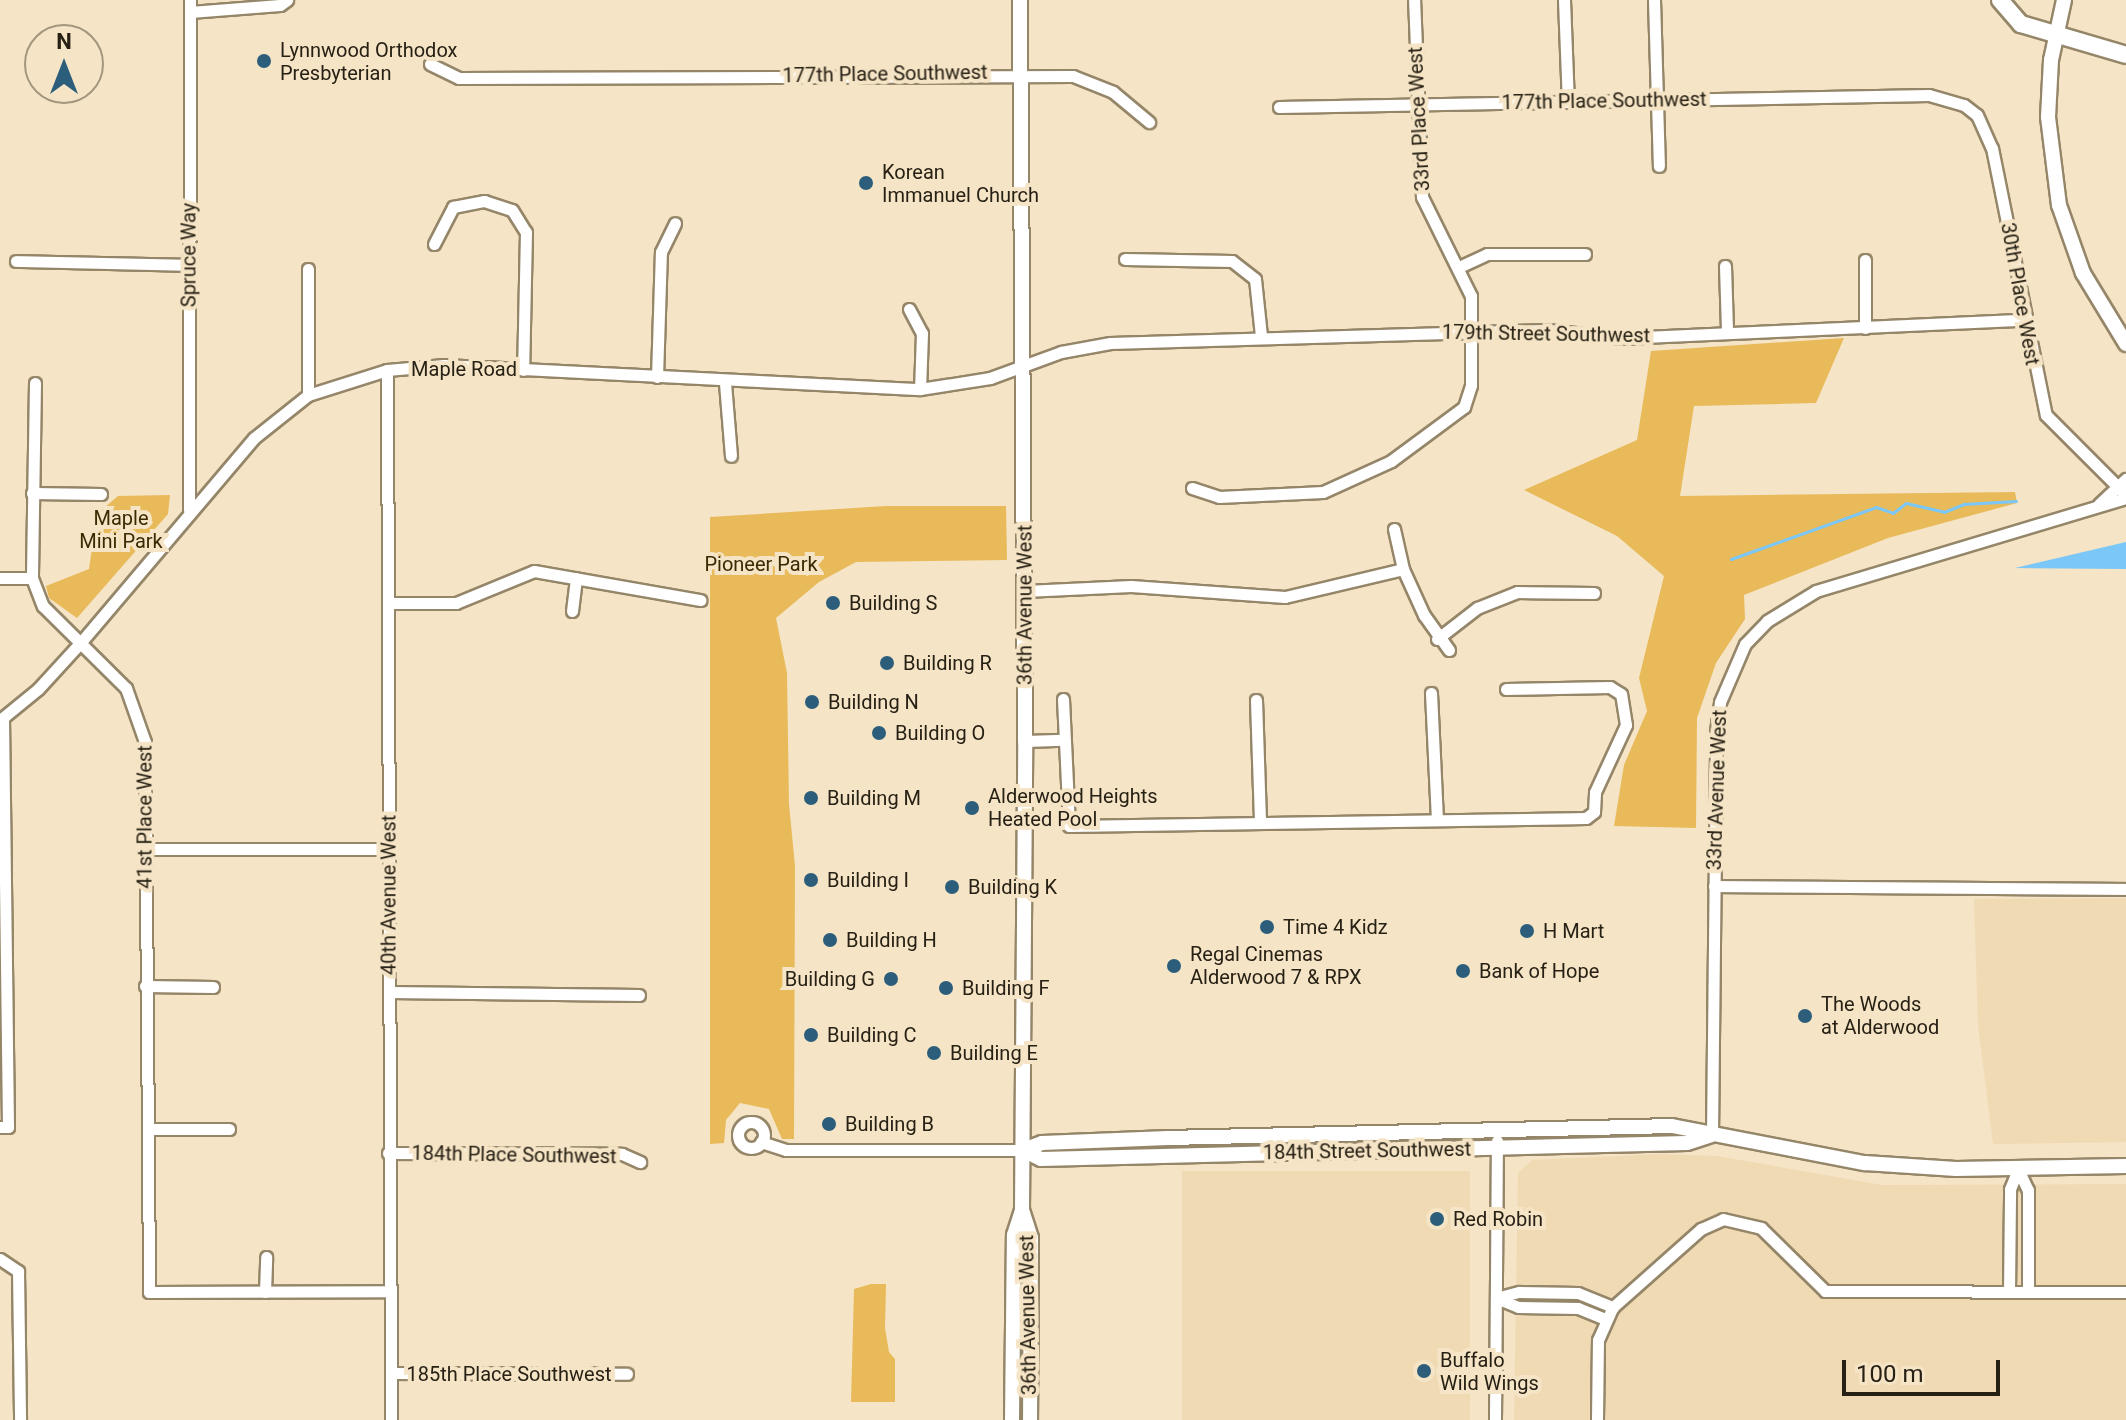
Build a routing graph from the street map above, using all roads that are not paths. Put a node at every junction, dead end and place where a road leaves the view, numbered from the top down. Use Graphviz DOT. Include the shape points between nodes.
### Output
graph roads {
  1 [pos="287,0"];
  2 [pos="1020,0"];
  3 [pos="1414,0"];
  4 [pos="1564,0"];
  5 [pos="1654,0"];
  6 [pos="2000,0"];
  7 [pos="2064,0"];
  8 [pos="190,6"];
  9 [pos="2054,35"];
  10 [pos="2126,55"];
  11 [pos="430,64"];
  12 [pos="1022,72"];
  13 [pos="1929,95"];
  14 [pos="1656,100"];
  15 [pos="1568,102"];
  16 [pos="1279,107"];
  17 [pos="1417,107"];
  18 [pos="1149,122"];
  19 [pos="1659,166"];
  20 [pos="675,223"];
  21 [pos="434,244"];
  22 [pos="1585,254"];
  23 [pos="1125,259"];
  24 [pos="1865,260"];
  25 [pos="16,261"];
  26 [pos="189,265"];
  27 [pos="1725,266"];
  28 [pos="1459,267"];
  29 [pos="308,269"];
  30 [pos="909,309"];
  31 [pos="2023,320"];
  32 [pos="1865,328"];
  33 [pos="1473,331"];
  34 [pos="1727,331"];
  35 [pos="1261,336"];
  36 [pos="2126,344"];
  37 [pos="1024,365"];
  38 [pos="387,370"];
  39 [pos="523,370"];
  40 [pos="657,377"];
  41 [pos="35,383"];
  42 [pos="725,383"];
  43 [pos="920,389"];
  44 [pos="308,395"];
  45 [pos="731,456"];
  46 [pos="2121,481"];
  47 [pos="1192,488"];
  48 [pos="32,493"];
  49 [pos="101,494"];
  50 [pos="2126,497"];
  51 [pos="2099,505"];
  52 [pos="189,510"];
  53 [pos="1394,529"];
  54 [pos="1403,569"];
  55 [pos="0,578"];
  56 [pos="32,578"];
  57 [pos="576,578"];
  58 [pos="1025,591"];
  59 [pos="1594,593"];
  60 [pos="701,600"];
  61 [pos="388,603"];
  62 [pos="572,611"];
  63 [pos="1437,639"];
  64 [pos="81,642"];
  65 [pos="1449,650"];
  66 [pos="1506,689"];
  67 [pos="1431,693"];
  68 [pos="1063,699"];
  69 [pos="1256,700"];
  70 [pos="2,720"];
  71 [pos="1063,740"];
  72 [pos="1025,741"];
  73 [pos="1437,820"];
  74 [pos="1260,823"];
  75 [pos="145,849"];
  76 [pos="389,849"];
  77 [pos="1714,886"];
  78 [pos="2126,889"];
  79 [pos="4,934"];
  80 [pos="145,986"];
  81 [pos="213,987"];
  82 [pos="389,992"];
  83 [pos="639,995"];
  84 [pos="4,1127"];
  85 [pos="148,1129"];
  86 [pos="229,1129"];
  87 [pos="1712,1135"];
  88 [pos="1233,1138"];
  89 [pos="1496,1140"];
  90 [pos="761,1142"];
  91 [pos="1023,1150"];
  92 [pos="1338,1151"];
  93 [pos="388,1153"];
  94 [pos="1166,1156"];
  95 [pos="640,1162"];
  96 [pos="2126,1166"];
  97 [pos="2018,1169"];
  98 [pos="1022,1210"];
  99 [pos="266,1257"];
  100 [pos="0,1259"];
  101 [pos="388,1291"];
  102 [pos="265,1292"];
  103 [pos="2009,1292"];
  104 [pos="2028,1292"];
  105 [pos="2126,1292"];
  106 [pos="1496,1298"];
  107 [pos="1613,1307"];
  108 [pos="1605,1319"];
  109 [pos="391,1373"];
  110 [pos="627,1374"];
  111 [pos="20,1420"];
  112 [pos="391,1420"];
  113 [pos="1012,1420"];
  114 [pos="1030,1420"];
  115 [pos="1495,1420"];
  116 [pos="1597,1420"];
  1 -- 8 [label="street" via="280,5"];
  2 -- 12 [label="main road, 36th Avenue West"];
  3 -- 17 [label="street, 33rd Place West"];
  4 -- 15 [label="street"];
  5 -- 14 [label="street"];
  6 -- 9 [label="highway" via="2021,24"];
  7 -- 9 [label="main road"];
  8 -- 26 [label="street, Spruce Way"];
  9 -- 10 [label="highway"];
  9 -- 36 [label="main road" via="2048,117 2059,205 2083,273"];
  11 -- 12 [label="street, 177th Place Southwest" via="459,78"];
  12 -- 18 [label="street, 177th Place Southwest" via="1096,82"];
  12 -- 37 [label="main road, 36th Avenue West"];
  13 -- 14 [label="street, 177th Place Southwest"];
  13 -- 31 [label="street, 30th Place West" via="1964,105 1986,131"];
  14 -- 15 [label="street, 177th Place Southwest"];
  14 -- 19 [label="street"];
  15 -- 17 [label="street, 177th Place Southwest"];
  16 -- 17 [label="street, 177th Place Southwest"];
  17 -- 28 [label="street, 33rd Place West" via="1424,206"];
  20 -- 40 [label="street" via="661,252"];
  21 -- 39 [label="street" via="453,207 484,201 512,210 526,232"];
  22 -- 28 [label="street" via="1487,254"];
  23 -- 35 [label="street" via="1232,261 1255,279"];
  24 -- 32 [label="street"];
  25 -- 26 [label="street"];
  26 -- 52 [label="street, Spruce Way"];
  27 -- 34 [label="street"];
  28 -- 33 [label="street, 33rd Place West" via="1471,296"];
  29 -- 44 [label="street"];
  30 -- 43 [label="street" via="922,333"];
  31 -- 32 [label="street, 179th Street Southwest"];
  31 -- 46 [label="street, 30th Place West" via="2046,415"];
  32 -- 34 [label="street, 179th Street Southwest"];
  33 -- 34 [label="street, 179th Street Southwest" via="1547,330 1622,338"];
  33 -- 35 [label="street, 179th Street Southwest"];
  33 -- 47 [label="street, 33rd Place West" via="1471,385 1464,407 1391,461 1323,492 1219,497"];
  35 -- 37 [label="street, 179th Street Southwest" via="1110,343"];
  37 -- 43 [label="street, Maple Road" via="967,383"];
  37 -- 58 [label="main road, 36th Avenue West"];
  38 -- 39 [label="street, Maple Road" via="444,365"];
  38 -- 44 [label="street, Maple Road"];
  38 -- 61 [label="street, 40th Avenue West"];
  39 -- 40 [label="street, Maple Road"];
  40 -- 42 [label="street, Maple Road"];
  41 -- 48 [label="street, 41st Place West"];
  42 -- 43 [label="street, Maple Road"];
  42 -- 45 [label="street"];
  44 -- 52 [label="street, Maple Road" via="254,438"];
  46 -- 50 [label="street, 30th Place West"];
  46 -- 51 [label="street"];
  48 -- 49 [label="street"];
  48 -- 56 [label="street, 41st Place West"];
  50 -- 51 [label="street, 33rd Avenue West"];
  51 -- 77 [label="street, 33rd Avenue West" via="1816,591 1767,621 1745,644 1720,702"];
  52 -- 64 [label="street, Maple Road"];
  53 -- 54 [label="street"];
  54 -- 58 [label="street" via="1285,597 1131,586"];
  54 -- 63 [label="street"];
  55 -- 56 [label="street"];
  56 -- 64 [label="street, 41st Place West" via="43,606"];
  57 -- 60 [label="street"];
  57 -- 61 [label="street" via="534,571 456,603"];
  57 -- 62 [label="street"];
  58 -- 72 [label="main road, 36th Avenue West"];
  59 -- 63 [label="street" via="1517,592 1477,608"];
  61 -- 76 [label="street, 40th Avenue West"];
  63 -- 65 [label="street"];
  64 -- 70 [label="street, Maple Road"];
  64 -- 75 [label="street, 41st Place West" via="126,688 142,724"];
  66 -- 73 [label="street" via="1610,687 1621,694 1626,725 1595,792 1594,812 1586,818"];
  67 -- 73 [label="street"];
  68 -- 71 [label="street"];
  69 -- 74 [label="street"];
  70 -- 79 [label="street"];
  71 -- 72 [label="street"];
  71 -- 74 [label="street" via="1069,826"];
  72 -- 91 [label="main road, 36th Avenue West"];
  73 -- 74 [label="street"];
  75 -- 76 [label="street"];
  75 -- 80 [label="street, 41st Place West"];
  76 -- 82 [label="street, 40th Avenue West"];
  77 -- 78 [label="street"];
  77 -- 87 [label="street, 33rd Avenue West"];
  79 -- 84 [label="street"];
  80 -- 81 [label="street"];
  80 -- 85 [label="street, 41st Place West"];
  82 -- 83 [label="street"];
  82 -- 93 [label="street, 40th Avenue West"];
  85 -- 86 [label="street"];
  85 -- 102 [label="street, 41st Place West" via="149,1292"];
  87 -- 89 [label="main road, 184th Street Southwest" via="1672,1126"];
  87 -- 97 [label="main road, 184th Street Southwest" via="1865,1163"];
  88 -- 89 [label="main road, 184th Street Southwest"];
  88 -- 91 [label="main road, 184th Street Southwest" via="1042,1143"];
  88 -- 92 [label="main road" via="1244,1146 1327,1144"];
  88 -- 94 [label="main road" via="1223,1146 1190,1147"];
  89 -- 92 [label="main road, 184th Street Southwest"];
  89 -- 106 [label="street"];
  90 -- 91 [label="street, 184th Street Southwest" via="786,1150"];
  91 -- 94 [label="main road, 184th Street Southwest" via="1041,1159"];
  91 -- 98 [label="main road, 36th Avenue West"];
  92 -- 94 [label="main road, 184th Street Southwest"];
  93 -- 95 [label="street, 184th Place Southwest" via="622,1154"];
  93 -- 101 [label="street, 40th Avenue West"];
  96 -- 97 [label="main road, 184th Street Southwest"];
  97 -- 103 [label="street" via="2010,1189"];
  97 -- 104 [label="street" via="2028,1192"];
  98 -- 113 [label="main road, 36th Avenue West" via="1014,1235"];
  98 -- 114 [label="main road, 36th Avenue West" via="1031,1238"];
  99 -- 102 [label="street"];
  100 -- 111 [label="street" via="18,1271"];
  101 -- 102 [label="street"];
  101 -- 109 [label="street, 40th Avenue West"];
  103 -- 104 [label="street"];
  103 -- 107 [label="street" via="1825,1291 1761,1228 1736,1218 1701,1229"];
  104 -- 105 [label="street"];
  106 -- 107 [label="street" via="1519,1292 1578,1293"];
  106 -- 108 [label="street" via="1518,1307 1578,1308"];
  106 -- 115 [label="street"];
  107 -- 108 [label="street"];
  108 -- 116 [label="street" via="1598,1340"];
  109 -- 110 [label="street, 185th Place Southwest"];
  109 -- 112 [label="street, 40th Avenue West"];
}
